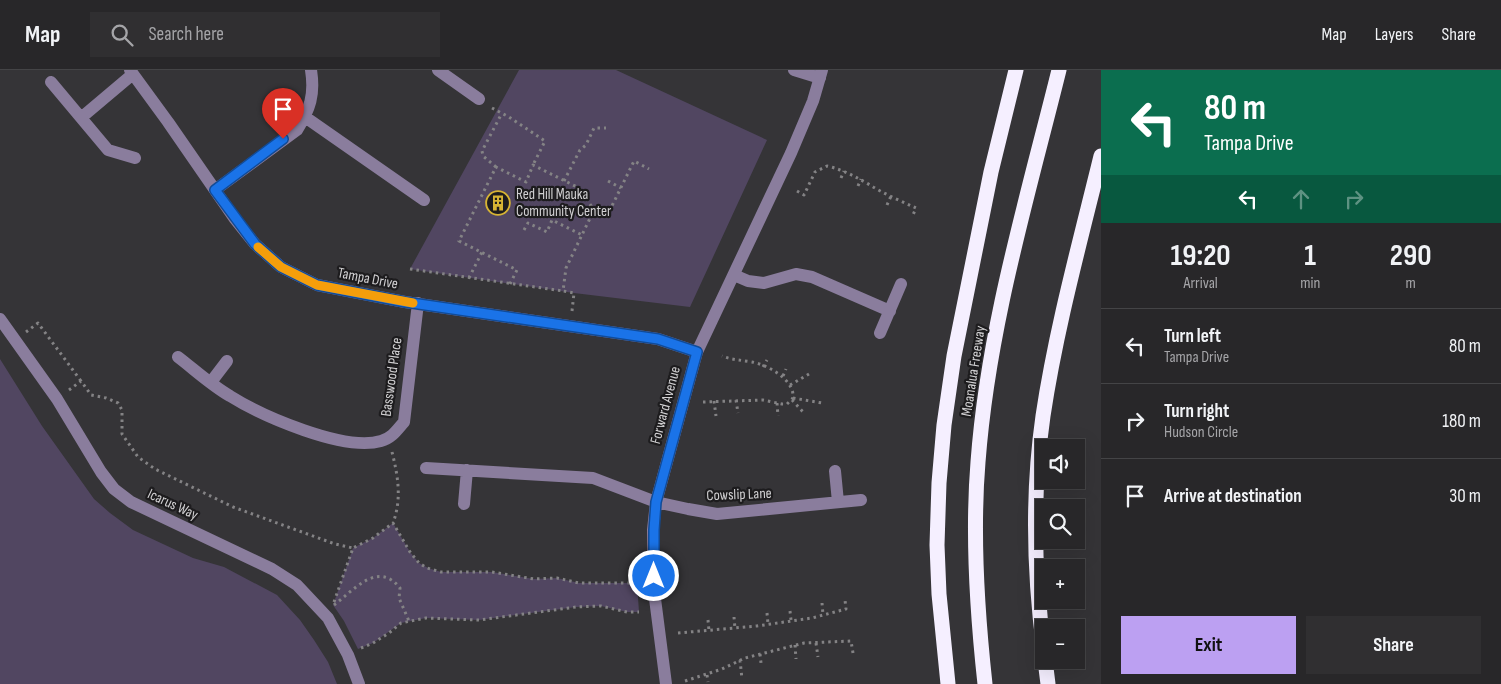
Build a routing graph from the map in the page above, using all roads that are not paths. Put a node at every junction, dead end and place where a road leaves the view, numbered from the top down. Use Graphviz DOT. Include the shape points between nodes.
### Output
graph roads {
  1 [pos="311,70"];
  2 [pos="438,70"];
  3 [pos="794,70"];
  4 [pos="1059,70"];
  5 [pos="132,72"];
  6 [pos="821,74"];
  7 [pos="1014,74"];
  8 [pos="51,82"];
  9 [pos="479,99"];
  10 [pos="82,117"];
  11 [pos="305,117"];
  12 [pos="1101,156"];
  13 [pos="135,158"];
  14 [pos="215,190"];
  15 [pos="424,200"];
  16 [pos="734,274"];
  17 [pos="901,284"];
  18 [pos="418,304"];
  19 [pos="890,311"];
  20 [pos="0,319"];
  21 [pos="880,333"];
  22 [pos="697,352"];
  23 [pos="178,357"];
  24 [pos="227,361"];
  25 [pos="211,382"];
  26 [pos="426,468"];
  27 [pos="467,470"];
  28 [pos="835,471"];
  29 [pos="861,500"];
  30 [pos="656,502"];
  31 [pos="838,502"];
  32 [pos="464,504"];
  33 [pos="1041,619"];
  34 [pos="1046,669"];
  35 [pos="360,684"];
  36 [pos="666,684"];
  37 [pos="948,684"];
  38 [pos="985,684"];
  39 [pos="1048,684"];
  1 -- 11 [label="street" via="311,102"];
  2 -- 9 [label="street"];
  3 -- 6 [label="street"];
  4 -- 38 [label="highway, Moanalua Freeway" via="994,338 979,452 976,564"];
  5 -- 10 [label="street"];
  5 -- 14 [label="street, Tampa Drive"];
  6 -- 16 [label="street, Forward Avenue" via="791,153"];
  7 -- 37 [label="highway" via="954,356 944,425 937,545"];
  8 -- 10 [label="street"];
  10 -- 13 [label="street" via="108,150"];
  11 -- 14 [label="street" via="297,130"];
  11 -- 15 [label="street"];
  12 -- 33 [label="highway" via="1043,416 1036,528"];
  14 -- 18 [label="street, Tampa Drive" via="255,244 281,267 317,285"];
  16 -- 19 [label="street" via="748,281 764,283 796,274 812,277"];
  16 -- 22 [label="street, Forward Avenue"];
  17 -- 19 [label="street"];
  18 -- 22 [label="street, Tampa Drive" via="658,339"];
  18 -- 25 [label="street, Basswood Place" via="404,422 394,434 381,441 362,443 300,429 229,396"];
  19 -- 21 [label="street"];
  20 -- 35 [label="street, Icarus Way" via="57,399 100,472 114,489 131,502 272,569 297,585 328,618"];
  22 -- 30 [label="street, Forward Avenue"];
  23 -- 25 [label="street, Basswood Place"];
  24 -- 25 [label="street"];
  26 -- 27 [label="street, Cowslip Lane"];
  27 -- 30 [label="street, Cowslip Lane" via="593,478"];
  27 -- 32 [label="street"];
  28 -- 31 [label="street"];
  29 -- 31 [label="street, Cowslip Lane"];
  30 -- 31 [label="street, Cowslip Lane" via="718,514"];
  30 -- 36 [label="street, Forward Avenue" via="654,591"];
  34 -- 39 [label="highway"];
}
